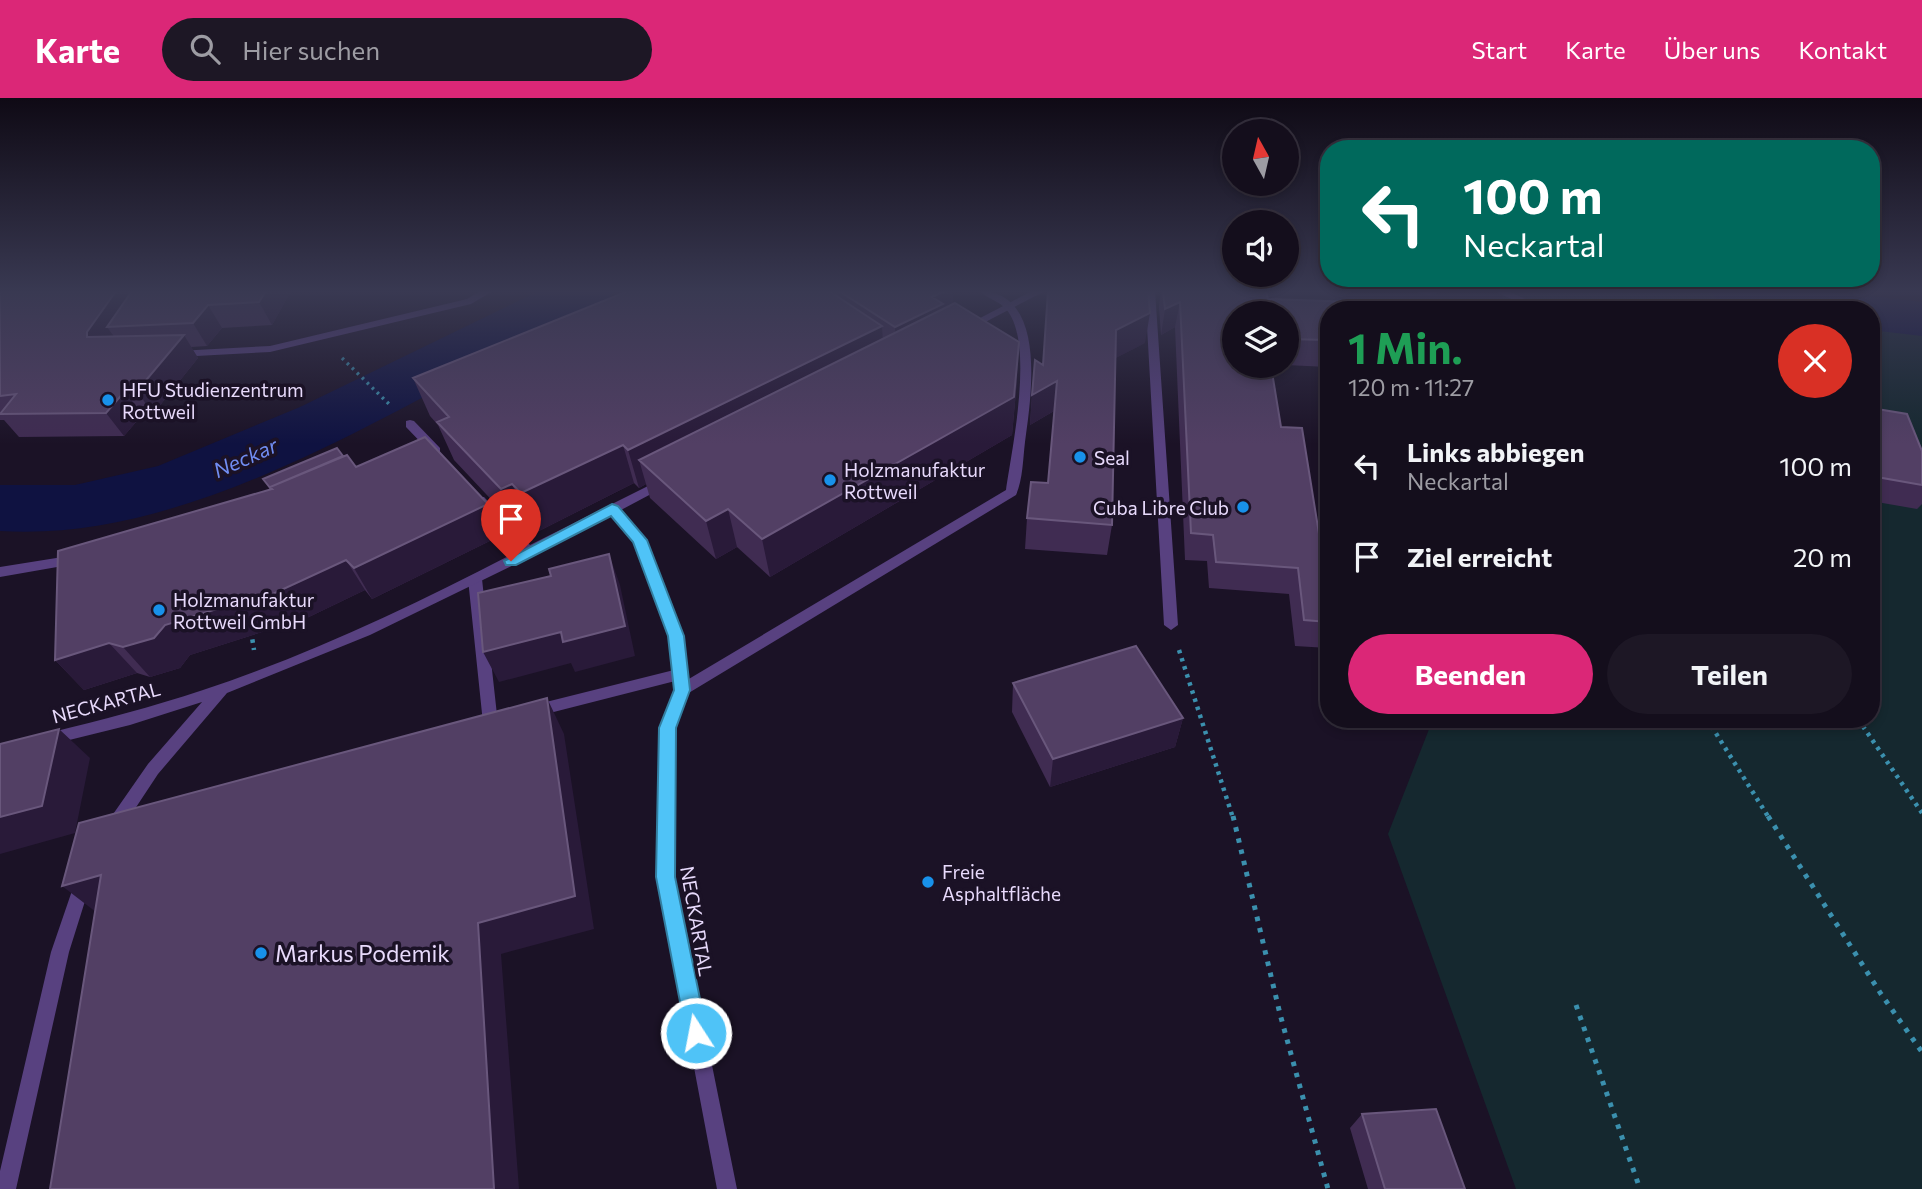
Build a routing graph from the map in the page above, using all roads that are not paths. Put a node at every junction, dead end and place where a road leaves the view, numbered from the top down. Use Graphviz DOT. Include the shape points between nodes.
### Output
graph roads {
  1 [pos="300,342"];
  2 [pos="1023,342"];
  3 [pos="1153,342"];
  4 [pos="163,355"];
  5 [pos="410,424"];
  6 [pos="432,453"];
  7 [pos="674,477"];
  8 [pos="469,488"];
  9 [pos="612,509"];
  10 [pos="529,552"];
  11 [pos="92,558"];
  12 [pos="0,572"];
  13 [pos="475,579"];
  14 [pos="1171,625"];
  15 [pos="682,682"];
  16 [pos="221,690"];
  17 [pos="38,741"];
  18 [pos="104,842"];
  19 [pos="89,863"];
  20 [pos="6,1189"];
  21 [pos="727,1189"];
  1 -- 4 [label="street" via="270,349"];
  2 -- 15 [label="street" via="1027,369 1012,492"];
  3 -- 14 [label="street"];
  5 -- 6 [label="street"];
  7 -- 9 [label="street, NECKARTAL"];
  8 -- 10 [label="street"];
  9 -- 10 [label="street, NECKARTAL"];
  9 -- 15 [label="street, NECKARTAL" via="640,540 676,636"];
  10 -- 13 [label="street, NECKARTAL"];
  11 -- 12 [label="street"];
  13 -- 15 [label="street" via="489,723"];
  13 -- 16 [label="street, NECKARTAL"];
  15 -- 21 [label="street, NECKARTAL" via="668,728 666,877"];
  16 -- 17 [label="street, NECKARTAL" via="113,726"];
  16 -- 18 [label="street, NECKARTAL" via="153,769"];
  19 -- 20 [label="street" via="60,952"];
}
